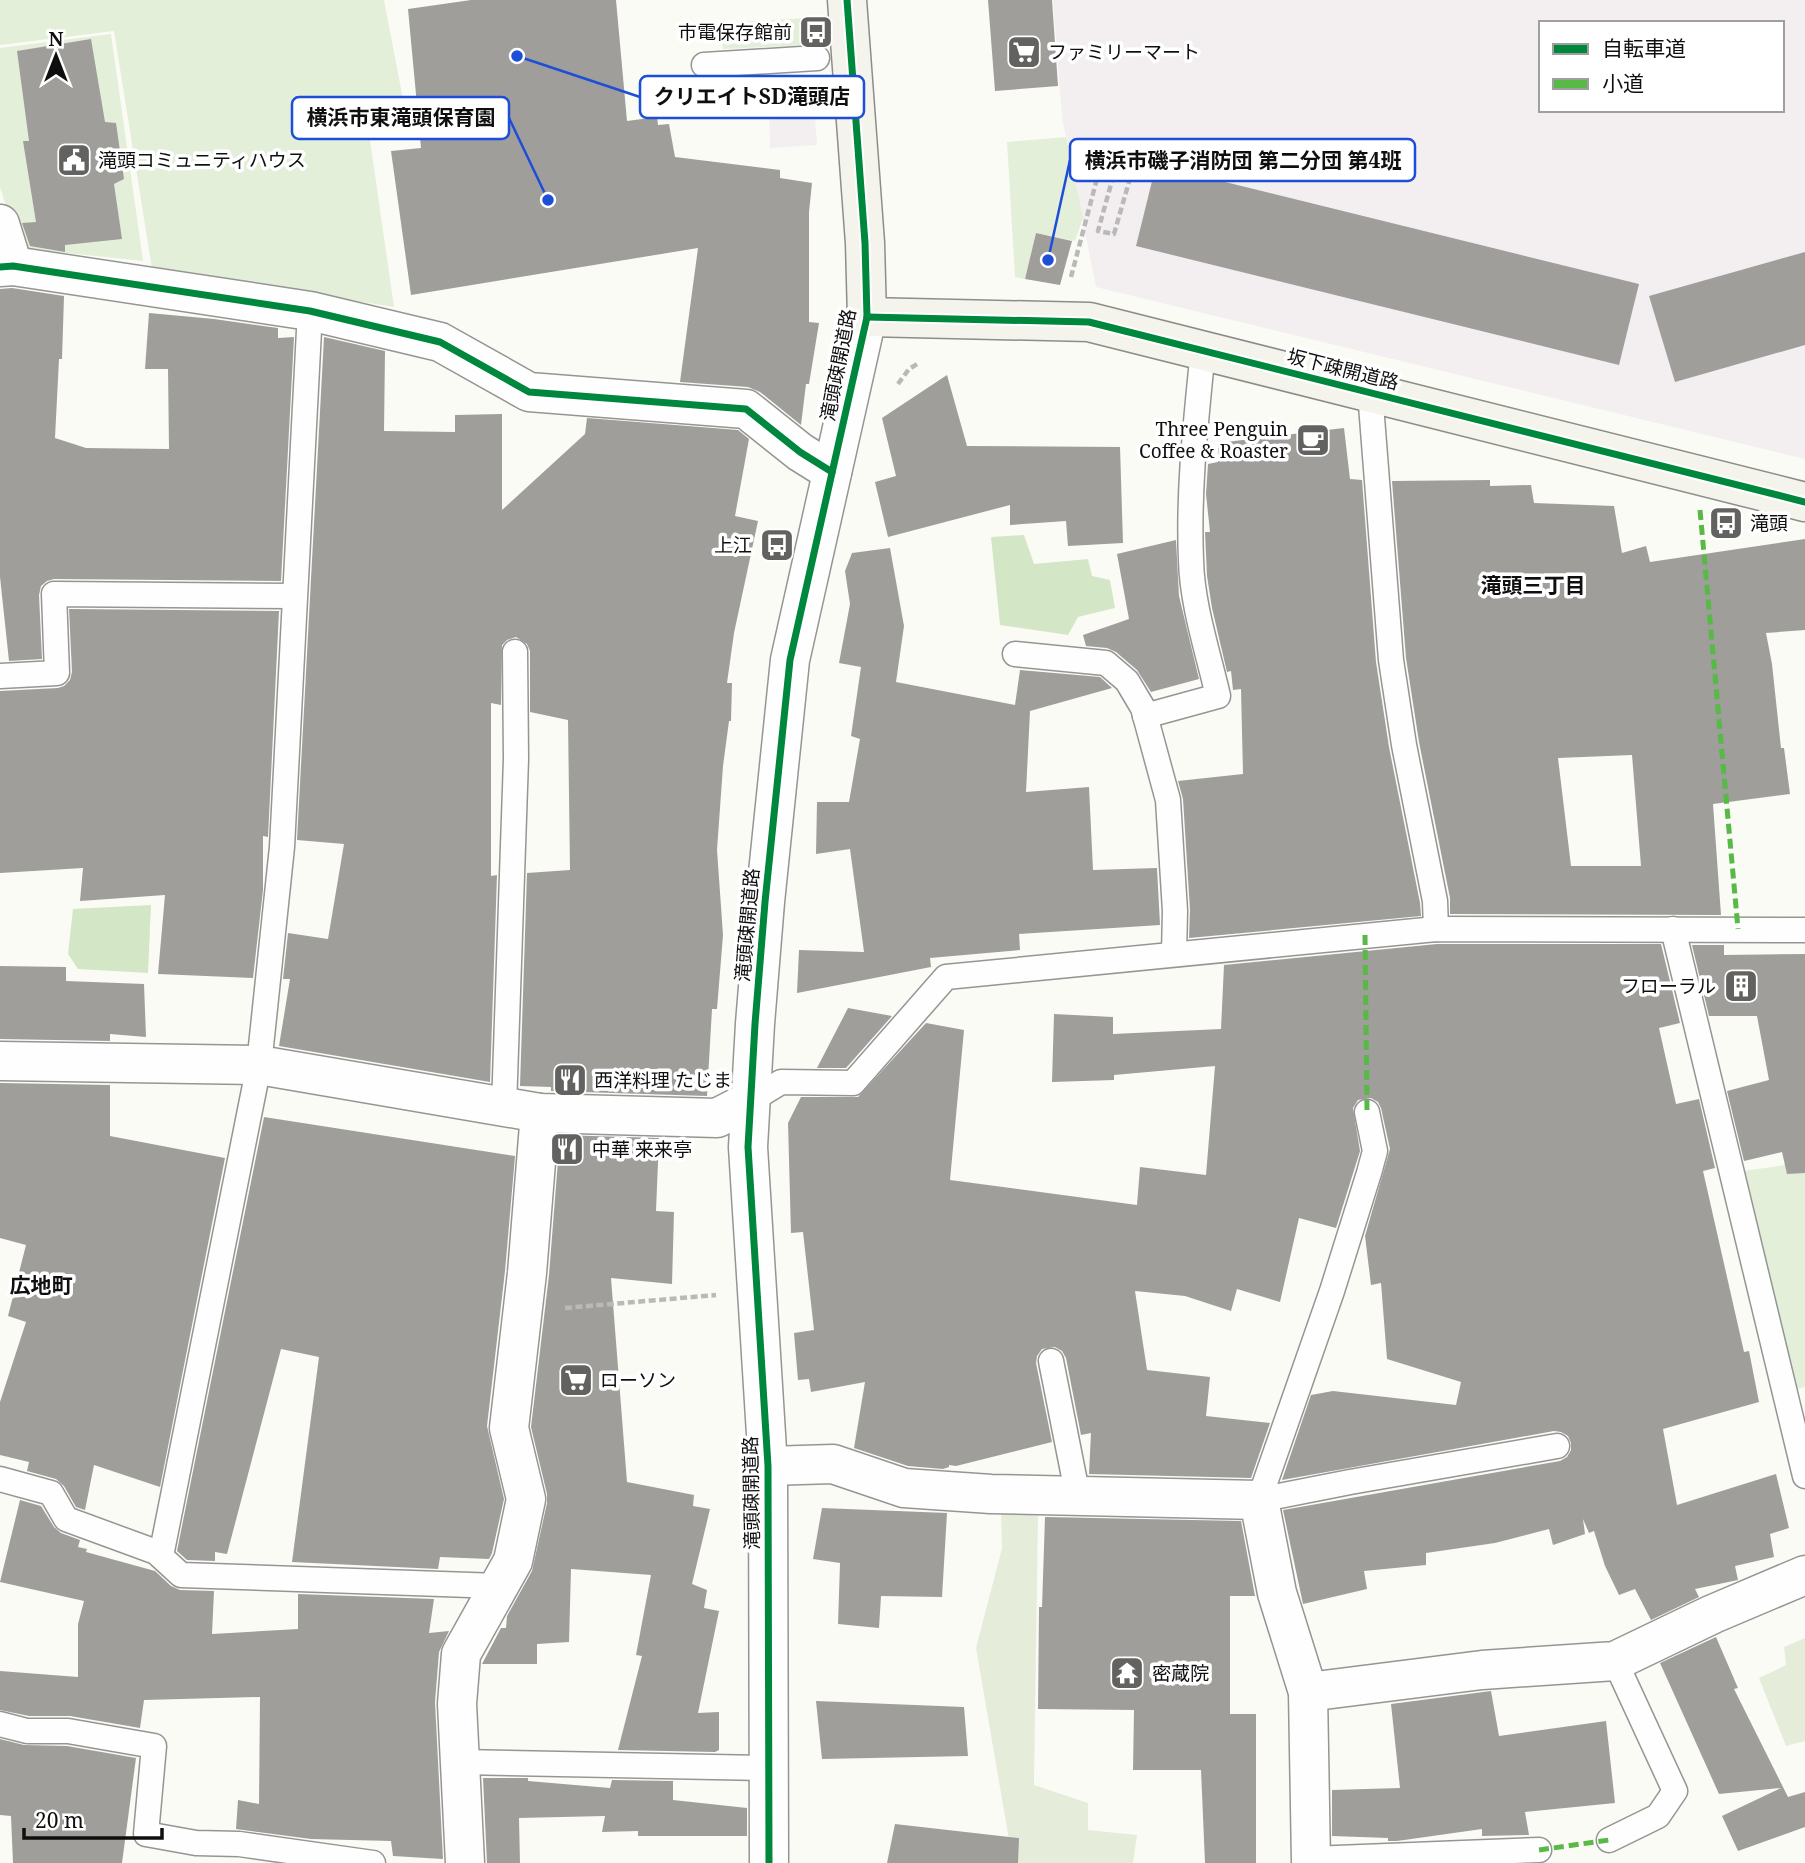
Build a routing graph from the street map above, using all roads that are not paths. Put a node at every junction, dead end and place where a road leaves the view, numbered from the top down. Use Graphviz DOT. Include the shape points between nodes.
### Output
graph roads {
  1 [pos="847,0"];
  2 [pos="817,58"];
  3 [pos="704,65"];
  4 [pos="0,223"];
  5 [pos="7,266"];
  6 [pos="310,311"];
  7 [pos="867,317"];
  8 [pos="1203,350"];
  9 [pos="1370,392"];
  10 [pos="832,472"];
  11 [pos="1805,502"];
  12 [pos="294,596"];
  13 [pos="515,652"];
  14 [pos="1015,653"];
  15 [pos="0,676"];
  16 [pos="1145,716"];
  17 [pos="1436,929"];
  18 [pos="1673,929"];
  19 [pos="1805,930"];
  20 [pos="1174,954"];
  21 [pos="0,1062"];
  22 [pos="259,1065"];
  23 [pos="750,1101"];
  24 [pos="522,1110"];
  25 [pos="1367,1112"];
  26 [pos="1051,1360"];
  27 [pos="1557,1447"];
  28 [pos="768,1466"];
  29 [pos="1805,1476"];
  30 [pos="0,1479"];
  31 [pos="1077,1497"];
  32 [pos="1259,1500"];
  33 [pos="161,1556"];
  34 [pos="1805,1575"];
  35 [pos="499,1586"];
  36 [pos="1615,1661"];
  37 [pos="1308,1692"];
  38 [pos="0,1724"];
  39 [pos="460,1762"];
  40 [pos="769,1768"];
  41 [pos="1609,1840"];
  42 [pos="1539,1850"];
  43 [pos="1311,1861"];
  44 [pos="373,1863"];
  45 [pos="465,1863"];
  46 [pos="769,1863"];
  1 -- 7 [label="street, 滝頭疎開道路"];
  2 -- 3 [label="lane"];
  4 -- 5 [label="street"];
  5 -- 6 [label="street"];
  6 -- 10 [label="street" via="440,342 529,392 746,409"];
  6 -- 12 [label="lane"];
  7 -- 8 [label="street, 坂下疎開道路" via="1089,322"];
  7 -- 10 [label="street, 滝頭疎開道路"];
  8 -- 9 [label="street, 坂下疎開道路"];
  8 -- 16 [label="lane" via="1194,436 1191,561 1218,696"];
  9 -- 11 [label="street, 坂下疎開道路"];
  9 -- 17 [label="lane" via="1391,660 1435,901"];
  10 -- 23 [label="street, 滝頭疎開道路" via="790,660"];
  12 -- 15 [label="lane" via="54,594 57,673"];
  12 -- 22 [label="lane" via="282,847"];
  13 -- 24 [label="lane"];
  14 -- 16 [label="lane" via="1107,663 1127,681"];
  16 -- 20 [label="lane" via="1168,800"];
  17 -- 18 [label="lane"];
  17 -- 20 [label="lane"];
  18 -- 19 [label="lane"];
  18 -- 29 [label="lane"];
  20 -- 23 [label="lane" via="946,977 853,1083 781,1082"];
  21 -- 22 [label="street"];
  22 -- 24 [label="street"];
  22 -- 33 [label="lane"];
  23 -- 24 [label="street" via="718,1118"];
  23 -- 28 [label="street, 滝頭疎開道路" via="749,1161"];
  24 -- 35 [label="street" via="527,1273 509,1428 526,1499 513,1561"];
  25 -- 32 [label="lane" via="1375,1151 1369,1173"];
  26 -- 31 [label="lane"];
  27 -- 32 [label="lane"];
  28 -- 31 [label="street" via="833,1464 904,1488"];
  28 -- 40 [label="street, 滝頭疎開道路"];
  30 -- 33 [label="lane" via="51,1493 66,1519"];
  31 -- 32 [label="street"];
  32 -- 37 [label="street" via="1277,1593"];
  33 -- 35 [label="lane" via="181,1575"];
  34 -- 36 [label="street"];
  35 -- 39 [label="street" via="461,1654 457,1704"];
  36 -- 37 [label="street" via="1482,1670"];
  36 -- 41 [label="lane" via="1675,1791 1658,1816"];
  37 -- 43 [label="street"];
  38 -- 44 [label="lane" via="154,1746 146,1834"];
  39 -- 40 [label="lane"];
  39 -- 45 [label="street"];
  40 -- 46 [label="street, 滝頭疎開道路"];
  42 -- 43 [label="lane"];
}
